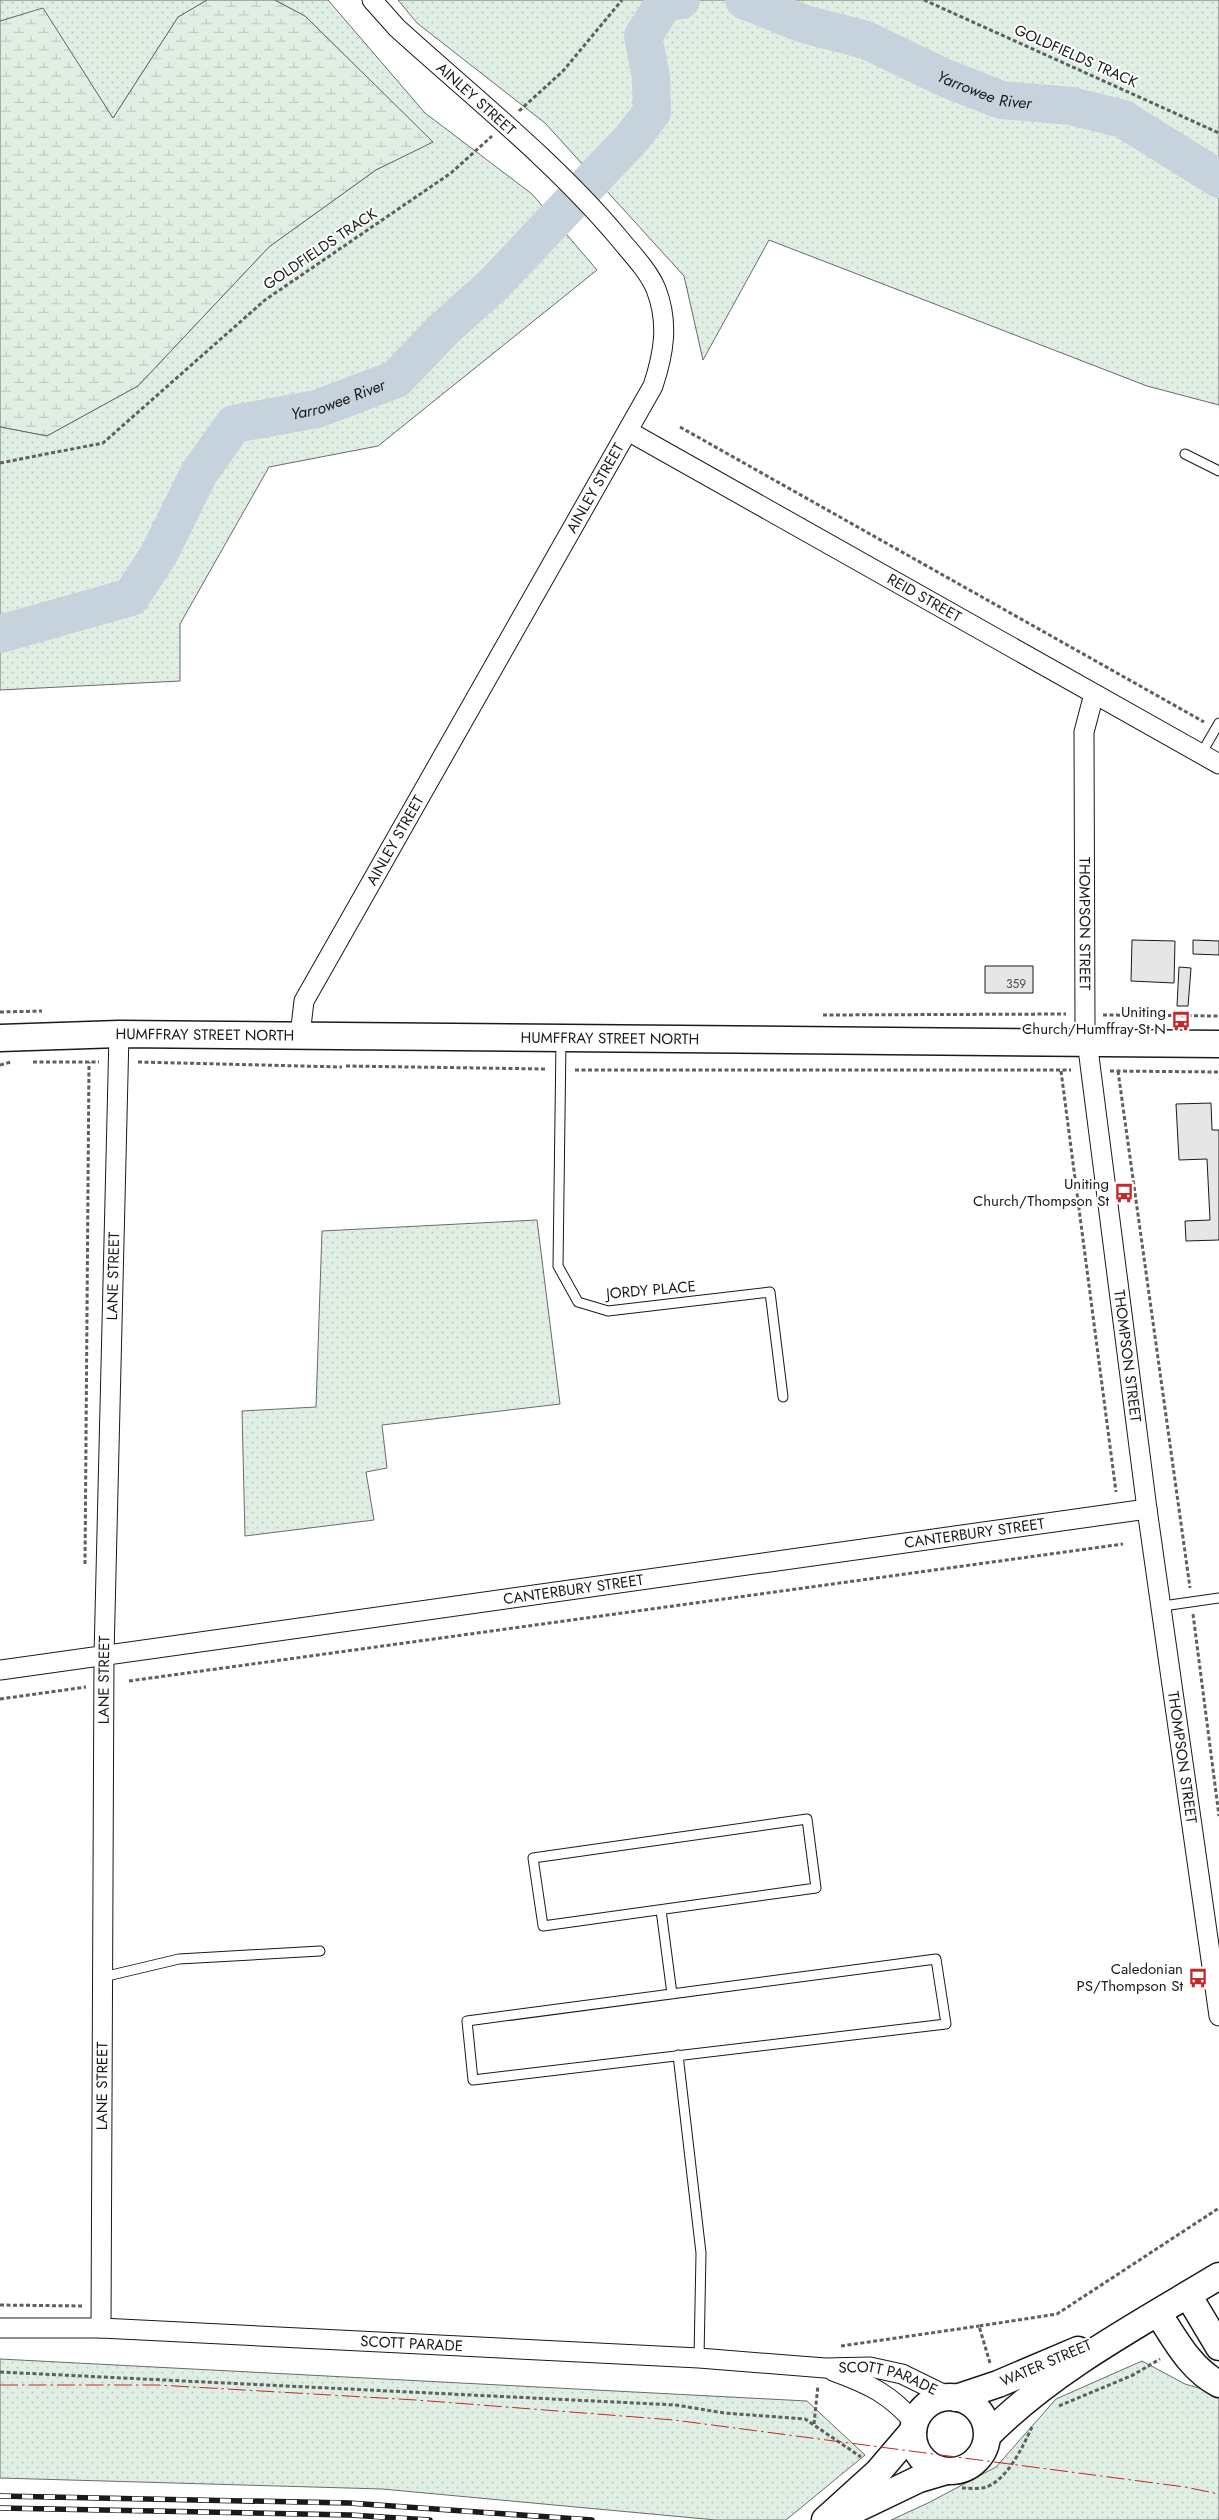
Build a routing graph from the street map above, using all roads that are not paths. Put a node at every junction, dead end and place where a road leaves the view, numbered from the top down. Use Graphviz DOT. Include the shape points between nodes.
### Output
graph roads {
  1 [pos="372,0"];
  2 [pos="628,431"];
  3 [pos="1185,454"];
  4 [pos="1219,471"];
  5 [pos="1094,694"];
  6 [pos="1218,726"];
  7 [pos="1202,754"];
  8 [pos="1219,764"];
  9 [pos="119,1034"];
  10 [pos="300,1035"];
  11 [pos="0,1038"];
  12 [pos="560,1038"];
  13 [pos="1086,1043"];
  14 [pos="1219,1044"];
  15 [pos="784,1397"];
  16 [pos="1147,1509"];
  17 [pos="1219,1598"];
  18 [pos="1163,1606"];
  19 [pos="104,1656"];
  20 [pos="0,1670"];
  21 [pos="661,1910"];
  22 [pos="320,1951"];
  23 [pos="103,1977"];
  24 [pos="672,1994"];
  25 [pos="1219,2016"];
  26 [pos="678,2055"];
  27 [pos="1219,2276"];
  28 [pos="1188,2295"];
  29 [pos="1158,2313"];
  30 [pos="1134,2326"];
  31 [pos="0,2328"];
  32 [pos="101,2328"];
  33 [pos="1219,2348"];
  34 [pos="700,2358"];
  35 [pos="824,2368"];
  36 [pos="1219,2384"];
  37 [pos="952,2397"];
  38 [pos="914,2427"];
  39 [pos="988,2435"];
  40 [pos="951,2480"];
  41 [pos="825,2520"];
  42 [pos="834,2520"];
  1 -- 2 [label="street, AINLEY STREET" via="397,28 569,183 596,211 655,288 665,333 663,355 653,386"];
  2 -- 5 [label="street, REID STREET"];
  2 -- 10 [label="street, AINLEY STREET" via="304,1001"];
  3 -- 4 [label="lane"];
  5 -- 7 [label="street, REID STREET"];
  5 -- 13 [label="street, THOMPSON STREET" via="1084,732"];
  6 -- 7 [label="lane"];
  7 -- 8 [label="street, REID STREET"];
  9 -- 10 [label="street, HUMFFRAY STREET NORTH"];
  9 -- 11 [label="street, HUMFFRAY STREET NORTH"];
  9 -- 19 [label="street, LANE STREET"];
  10 -- 12 [label="street, HUMFFRAY STREET NORTH"];
  12 -- 13 [label="street, HUMFFRAY STREET NORTH"];
  12 -- 15 [label="lane, JORDY PLACE" via="558,1266 578,1302 608,1311 770,1292"];
  13 -- 14 [label="street, HUMFFRAY STREET NORTH"];
  13 -- 16 [label="street, THOMPSON STREET"];
  16 -- 18 [label="street, THOMPSON STREET"];
  16 -- 19 [label="street, CANTERBURY STREET"];
  17 -- 18 [label="lane"];
  18 -- 25 [label="street, THOMPSON STREET"];
  19 -- 20 [label="street, CANTERBURY STREET"];
  19 -- 23 [label="street, LANE STREET"];
  21 -- 21 [label="lane" via="542,1926 533,1858 807,1820 816,1888"];
  21 -- 24 [label="lane"];
  22 -- 23 [label="lane" via="179,1958"];
  23 -- 32 [label="street, LANE STREET"];
  24 -- 26 [label="lane" via="467,2021 473,2080"];
  24 -- 26 [label="lane" via="936,1958 946,2024"];
  26 -- 34 [label="lane" via="701,2253"];
  27 -- 28 [label="street, WATER STREET"];
  28 -- 29 [label="street, WATER STREET"];
  28 -- 33 [label="street"];
  29 -- 30 [label="street, WATER STREET"];
  29 -- 36 [label="street" via="1202,2373"];
  30 -- 37 [label="street, WATER STREET" via="998,2384"];
  30 -- 39 [label="street, WATER STREET" via="1032,2408"];
  31 -- 32 [label="street, SCOTT PARADE"];
  32 -- 34 [label="street, SCOTT PARADE"];
  34 -- 35 [label="street, SCOTT PARADE"];
  35 -- 37 [label="street, SCOTT PARADE" via="885,2369"];
  35 -- 38 [label="street, SCOTT PARADE" via="883,2393"];
  37 -- 38 [label="street" via="940,2399 924,2408"];
  37 -- 39 [label="street" via="975,2406 986,2424"];
  38 -- 40 [label="street" via="918,2453"];
  38 -- 41 [label="street" via="878,2472"];
  39 -- 40 [label="street" via="983,2452 972,2465"];
  40 -- 42 [label="street" via="919,2479"];
}
